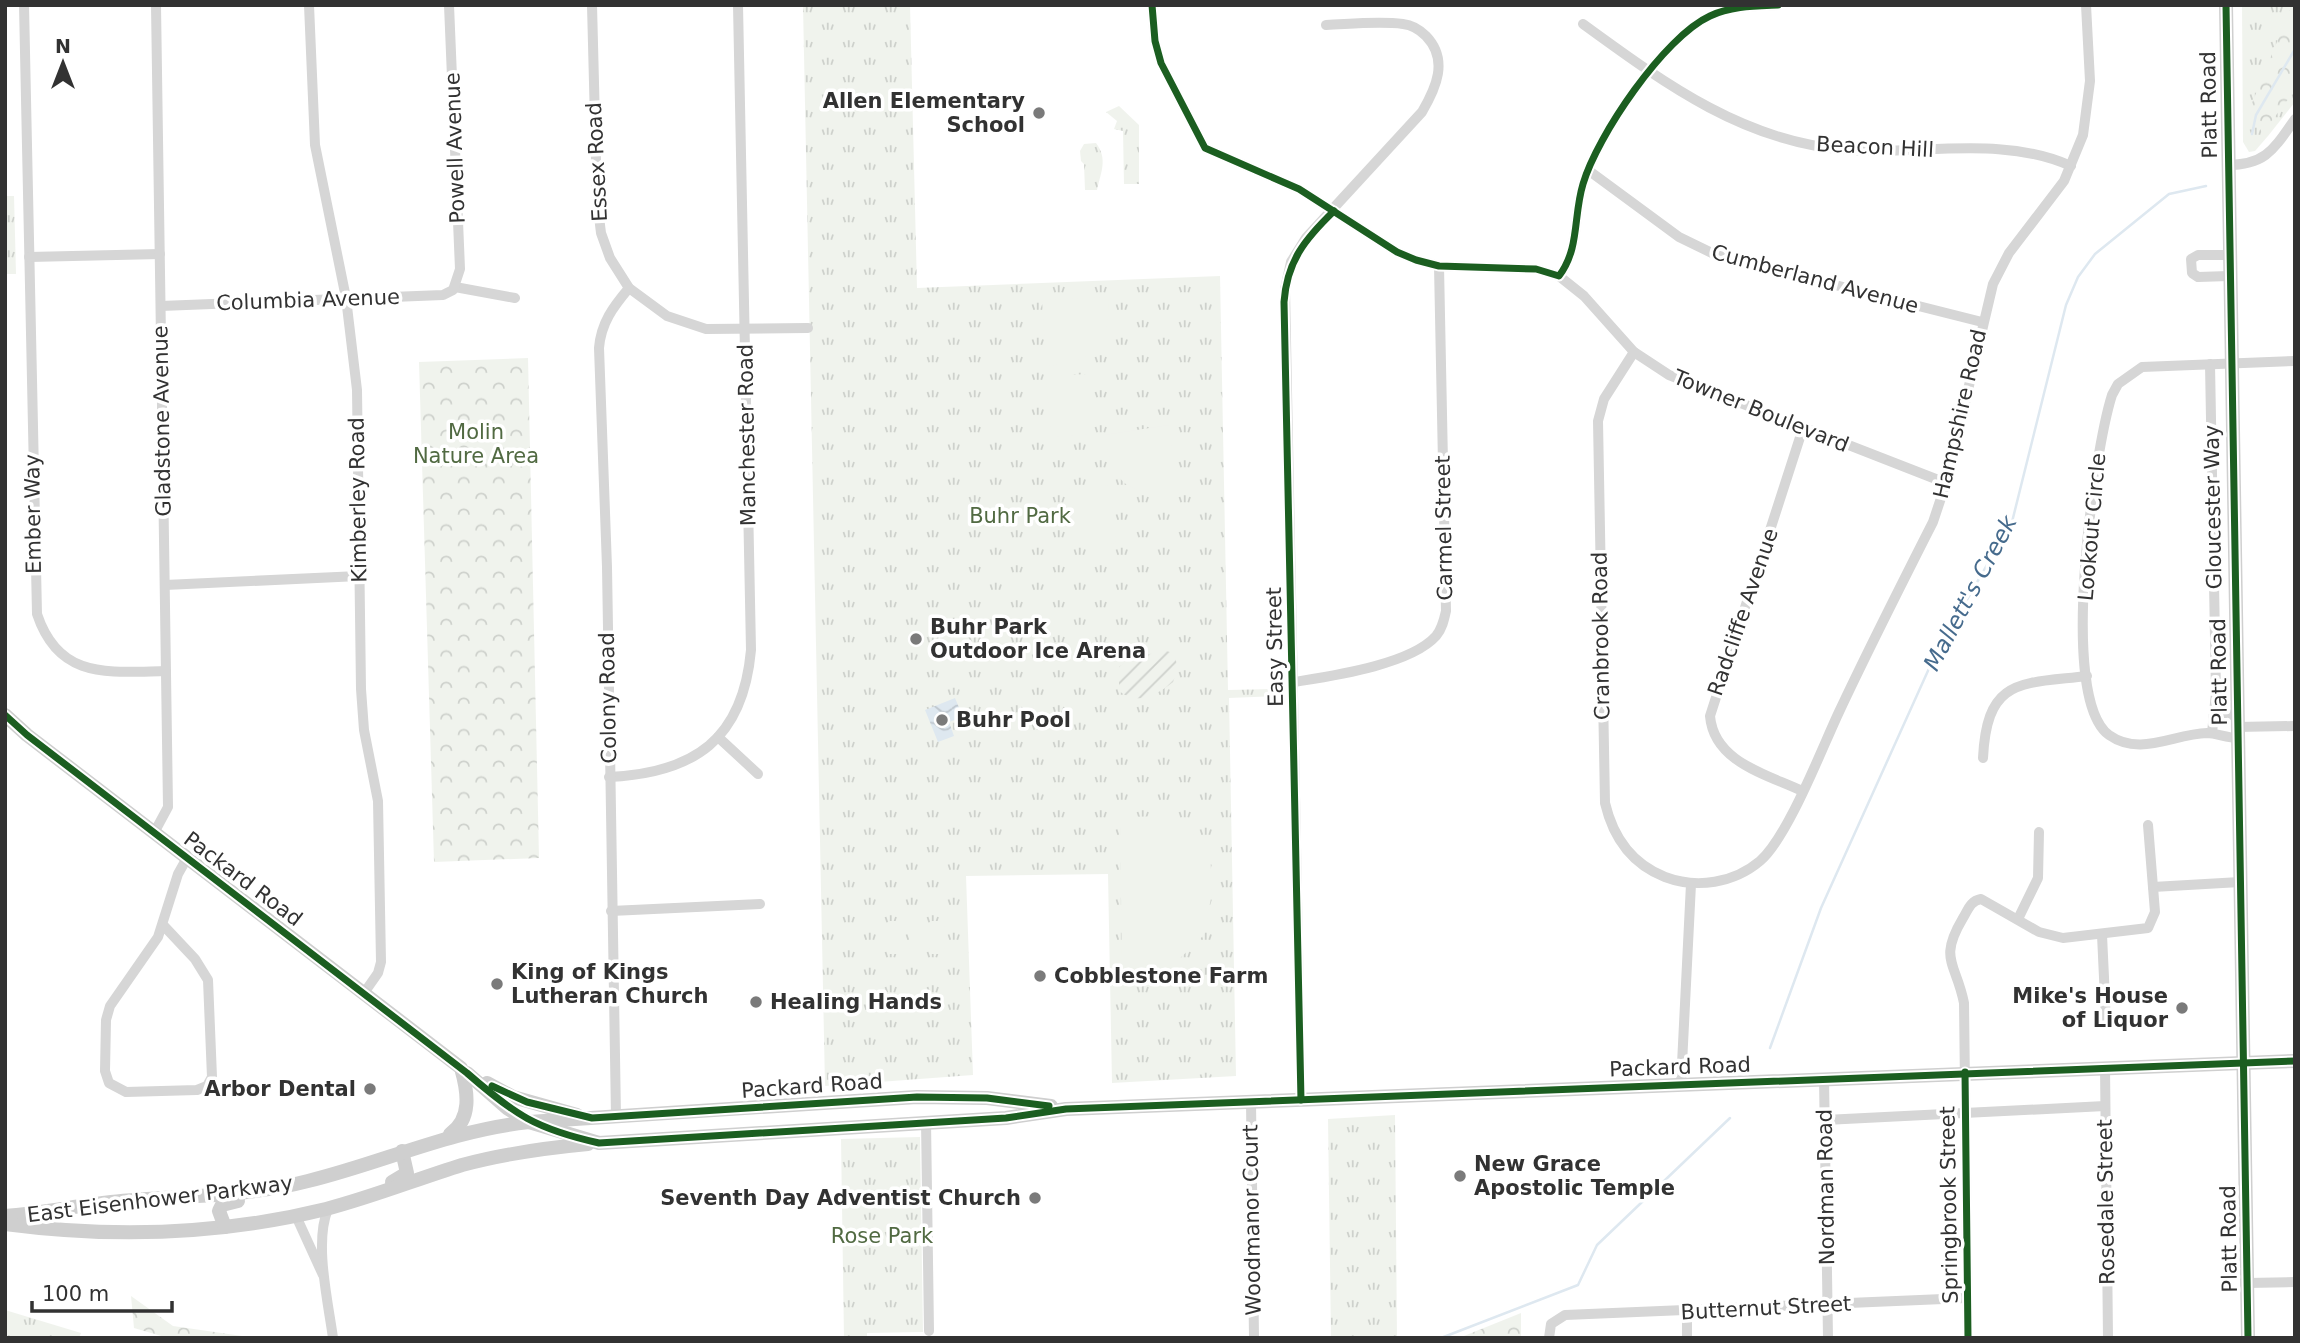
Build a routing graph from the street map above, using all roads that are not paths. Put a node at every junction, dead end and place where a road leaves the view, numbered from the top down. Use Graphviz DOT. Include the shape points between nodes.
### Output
graph roads {
  1 [pos="24,5"];
  2 [pos="156,5"];
  3 [pos="309,5"];
  4 [pos="449,5"];
  5 [pos="592,5"];
  6 [pos="738,5"];
  7 [pos="1153,5"];
  8 [pos="1778,5"];
  9 [pos="2086,5"];
  10 [pos="2226,5"];
  11 [pos="1583,24"];
  12 [pos="1326,25"];
  13 [pos="1649,73"];
  14 [pos="2295,119"];
  15 [pos="2227,165"];
  16 [pos="2071,166"];
  17 [pos="1588,170"];
  18 [pos="1334,211"];
  19 [pos="160,254"];
  20 [pos="2228,255"];
  21 [pos="29,257"];
  22 [pos="1439,266"];
  23 [pos="1559,276"];
  24 [pos="2229,276"];
  25 [pos="454,288"];
  26 [pos="629,288"];
  27 [pos="346,298"];
  28 [pos="515,298"];
  29 [pos="161,306"];
  30 [pos="1982,322"];
  31 [pos="808,328"];
  32 [pos="744,330"];
  33 [pos="1634,352"];
  34 [pos="2295,361"];
  35 [pos="2230,363"];
  36 [pos="2210,364"];
  37 [pos="1803,428"];
  38 [pos="1946,483"];
  39 [pos="359,576"];
  40 [pos="165,585"];
  41 [pos="166,671"];
  42 [pos="2087,676"];
  43 [pos="1294,682"];
  44 [pos="5,715"];
  45 [pos="2214,719"];
  46 [pos="2237,726"];
  47 [pos="2295,726"];
  48 [pos="2212,733"];
  49 [pos="718,737"];
  50 [pos="1983,758"];
  51 [pos="758,774"];
  52 [pos="609,777"];
  53 [pos="1802,791"];
  54 [pos="2148,825"];
  55 [pos="2039,832"];
  56 [pos="154,833"];
  57 [pos="187,858"];
  58 [pos="2240,883"];
  59 [pos="1691,884"];
  60 [pos="2153,887"];
  61 [pos="760,904"];
  62 [pos="611,911"];
  63 [pos="2018,919"];
  64 [pos="164,926"];
  65 [pos="2102,935"];
  66 [pos="364,993"];
  67 [pos="2106,1020"];
  68 [pos="2295,1060"];
  69 [pos="2244,1062"];
  70 [pos="2105,1067"];
  71 [pos="464,1070"];
  72 [pos="1965,1072"];
  73 [pos="1824,1078"];
  74 [pos="1681,1084"];
  75 [pos="953,1097"];
  76 [pos="1301,1100"];
  77 [pos="830,1102"];
  78 [pos="1251,1102"];
  79 [pos="2105,1106"];
  80 [pos="1066,1109"];
  81 [pos="1966,1113"];
  82 [pos="615,1117"];
  83 [pos="592,1118"];
  84 [pos="559,1120"];
  85 [pos="1825,1120"];
  86 [pos="926,1121"];
  87 [pos="529,1122"];
  88 [pos="856,1126"];
  89 [pos="750,1133"];
  90 [pos="446,1137"];
  91 [pos="599,1143"];
  92 [pos="402,1151"];
  93 [pos="279,1187"];
  94 [pos="364,1198"];
  95 [pos="328,1209"];
  96 [pos="5,1216"];
  97 [pos="296,1216"];
  98 [pos="5,1224"];
  99 [pos="225,1227"];
  100 [pos="323,1276"];
  101 [pos="2295,1282"];
  102 [pos="2247,1283"];
  103 [pos="1967,1298"];
  104 [pos="1827,1305"];
  105 [pos="1687,1312"];
  106 [pos="929,1331"];
  107 [pos="332,1338"];
  108 [pos="1254,1338"];
  109 [pos="1549,1338"];
  110 [pos="1687,1338"];
  111 [pos="1828,1338"];
  112 [pos="1968,1338"];
  113 [pos="2108,1338"];
  114 [pos="2248,1338"];
  1 -- 21 [label="street, Ember Way"];
  2 -- 19 [label="street, Gladstone Avenue"];
  3 -- 27 [label="street, Kimberley Road" via="315,145"];
  4 -- 25 [label="street, Powell Avenue" via="460,269"];
  5 -- 26 [label="street, Essex Road" via="601,233"];
  6 -- 32 [label="street, Manchester Road"];
  7 -- 18 [label="street, Towner Boulevard" via="1161,63 1205,148 1299,190"];
  8 -- 13 [label="street" via="1711,15 1681,34"];
  9 -- 16 [label="street, Hampshire Road" via="2089,99 2083,135"];
  10 -- 15 [label="main road, Platt Road"];
  11 -- 13 [label="street, Beacon Hill"];
  12 -- 18 [label="street, Easy Street" via="1405,23 1429,39 1439,62 1432,95 1422,112"];
  13 -- 16 [label="street, Beacon Hill" via="1716,113 1815,146 2026,152"];
  13 -- 17 [label="street" via="1605,135"];
  14 -- 15 [label="street" via="2264,158"];
  15 -- 20 [label="main road, Platt Road"];
  16 -- 30 [label="street, Hampshire Road" via="2052,199 2009,253 1993,284"];
  17 -- 23 [label="street" via="1574,250"];
  17 -- 30 [label="street, Cumberland Avenue" via="1679,237 1716,255"];
  18 -- 22 [label="street, Towner Boulevard" via="1397,252"];
  18 -- 43 [label="street, Easy Street" via="1298,249 1285,289"];
  19 -- 21 [label="street"];
  19 -- 29 [label="street, Gladstone Avenue"];
  20 -- 24 [label="main road, Platt Road"];
  20 -- 24 [label="street" via="2198,255 2189,265 2198,276"];
  21 -- 41 [label="street, Ember Way" via="35,595 40,621 52,644 76,665 109,672"];
  22 -- 23 [label="street, Towner Boulevard" via="1517,268"];
  22 -- 43 [label="street, Carmel Street" via="1443,624 1436,636 1413,651 1332,676"];
  23 -- 33 [label="street, Towner Boulevard" via="1584,296"];
  24 -- 35 [label="main road, Platt Road"];
  25 -- 27 [label="street, Columbia Avenue" via="443,295"];
  25 -- 28 [label="street, Columbia Avenue"];
  26 -- 32 [label="street, Essex Road" via="650,306 678,320 706,329"];
  26 -- 52 [label="street, Colony Road" via="607,316 599,348"];
  27 -- 29 [label="street, Columbia Avenue"];
  27 -- 39 [label="street, Kimberley Road" via="357,390"];
  29 -- 40 [label="street, Gladstone Avenue"];
  30 -- 38 [label="street, Hampshire Road"];
  31 -- 32 [label="street, Essex Road"];
  32 -- 49 [label="street, Manchester Road" via="751,650 746,689"];
  33 -- 37 [label="street, Towner Boulevard" via="1669,375"];
  33 -- 59 [label="street, Cranbrook Road" via="1604,399 1598,421 1605,803 1618,839 1632,857 1664,876"];
  34 -- 35 [label="street, Lookout Circle"];
  35 -- 36 [label="street, Lookout Circle"];
  35 -- 46 [label="main road, Platt Road"];
  36 -- 42 [label="street, Lookout Circle" via="2143,367 2118,384 2112,395 2098,447 2085,542"];
  36 -- 45 [label="street, Gloucester Way"];
  37 -- 38 [label="street, Towner Boulevard"];
  37 -- 53 [label="street, Radcliffe Avenue" via="1710,716 1716,739 1732,758"];
  38 -- 53 [label="street, Hampshire Road" via="1933,522"];
  39 -- 40 [label="street"];
  39 -- 66 [label="street, Kimberley Road" via="362,711 375,779 382,887 381,962"];
  40 -- 41 [label="street, Gladstone Avenue"];
  41 -- 56 [label="street, Gladstone Avenue" via="168,807"];
  42 -- 48 [label="street, Lookout Circle" via="2100,725 2126,744 2148,745"];
  42 -- 50 [label="street" via="2013,687 1998,699 1984,734"];
  43 -- 76 [label="street, Easy Street"];
  44 -- 56 [label="main road, Packard Road"];
  45 -- 46 [label="street"];
  45 -- 48 [label="street, Gloucester Way"];
  46 -- 47 [label="street"];
  46 -- 48 [label="street, Lookout Circle" via="2217,737"];
  46 -- 58 [label="main road, Platt Road"];
  49 -- 51 [label="street"];
  49 -- 52 [label="street, Manchester Road" via="675,767"];
  52 -- 62 [label="street, Colony Road"];
  53 -- 59 [label="street, Hampshire Road" via="1770,851 1759,862 1731,877"];
  54 -- 60 [label="street"];
  55 -- 63 [label="street" via="2039,878"];
  56 -- 57 [label="main road, Packard Road"];
  57 -- 64 [label="street" via="177,874"];
  57 -- 66 [label="main road, Packard Road"];
  58 -- 60 [label="street"];
  58 -- 69 [label="main road, Platt Road"];
  59 -- 74 [label="street"];
  60 -- 65 [label="street" via="2155,912 2148,929"];
  61 -- 62 [label="street"];
  62 -- 82 [label="street, Colony Road"];
  63 -- 65 [label="street" via="2049,935"];
  63 -- 72 [label="street, Springbrook Street" via="1987,901 1976,900 1950,939 1948,952 1964,1003"];
  64 -- 64 [label="street" via="114,996 106,1020 105,1071 110,1083 126,1093 197,1090 208,1086 212,1077 208,980"];
  65 -- 67 [label="street"];
  66 -- 71 [label="main road, Packard Road"];
  68 -- 69 [label="main road, Packard Road"];
  69 -- 70 [label="main road, Packard Road"];
  69 -- 102 [label="main road, Platt Road"];
  70 -- 72 [label="main road, Packard Road"];
  70 -- 79 [label="street, Rosedale Street"];
  71 -- 83 [label="main road" via="513,1097"];
  71 -- 87 [label="main road, Packard Road"];
  71 -- 90 [label="main road" via="466,1115 461,1127"];
  72 -- 73 [label="main road, Packard Road"];
  72 -- 81 [label="street, Springbrook Street"];
  73 -- 74 [label="main road, Packard Road"];
  73 -- 85 [label="street, Nordman Road"];
  74 -- 76 [label="main road, Packard Road"];
  75 -- 77 [label="main road, Packard Road"];
  75 -- 80 [label="main road, Packard Road"];
  75 -- 88 [label="main road" via="964,1105 958,1113 891,1117"];
  76 -- 78 [label="main road, Packard Road"];
  77 -- 82 [label="main road, Packard Road"];
  77 -- 89 [label="main road" via="836,1111 829,1120 776,1124"];
  78 -- 80 [label="main road, Packard Road"];
  78 -- 108 [label="street, Woodmanor Court"];
  79 -- 81 [label="street"];
  79 -- 113 [label="street, Rosedale Street"];
  80 -- 86 [label="main road, Packard Road" via="1006,1118"];
  81 -- 85 [label="street"];
  81 -- 103 [label="street, Springbrook Street"];
  82 -- 83 [label="main road, Packard Road"];
  83 -- 84 [label="main road, Packard Road"];
  84 -- 87 [label="main road, East Eisenhower Parkway"];
  85 -- 104 [label="street, Nordman Road"];
  86 -- 88 [label="main road, Packard Road"];
  86 -- 106 [label="street"];
  87 -- 90 [label="main road, East Eisenhower Parkway"];
  87 -- 91 [label="main road, Packard Road"];
  88 -- 89 [label="main road, Packard Road"];
  89 -- 91 [label="main road, Packard Road"];
  90 -- 92 [label="main road, East Eisenhower Parkway"];
  91 -- 94 [label="main road, East Eisenhower Parkway" via="464,1165"];
  92 -- 93 [label="main road, East Eisenhower Parkway"];
  92 -- 94 [label="main road" via="407,1167 403,1177 376,1187"];
  93 -- 96 [label="main road, East Eisenhower Parkway"];
  93 -- 99 [label="main road" via="262,1197 222,1205 218,1215"];
  94 -- 95 [label="main road, East Eisenhower Parkway"];
  95 -- 97 [label="main road, East Eisenhower Parkway"];
  95 -- 100 [label="street" via="321,1224"];
  97 -- 99 [label="main road, East Eisenhower Parkway"];
  97 -- 100 [label="street"];
  98 -- 99 [label="main road, East Eisenhower Parkway" via="83,1233"];
  100 -- 107 [label="street"];
  101 -- 102 [label="street"];
  102 -- 114 [label="main road, Platt Road"];
  103 -- 104 [label="street, Butternut Street"];
  103 -- 112 [label="street, Springbrook Street"];
  104 -- 105 [label="street, Butternut Street"];
  104 -- 111 [label="street, Nordman Road"];
  105 -- 109 [label="street, Butternut Street" via="1565,1315 1550,1324"];
  105 -- 110 [label="street"];
}
